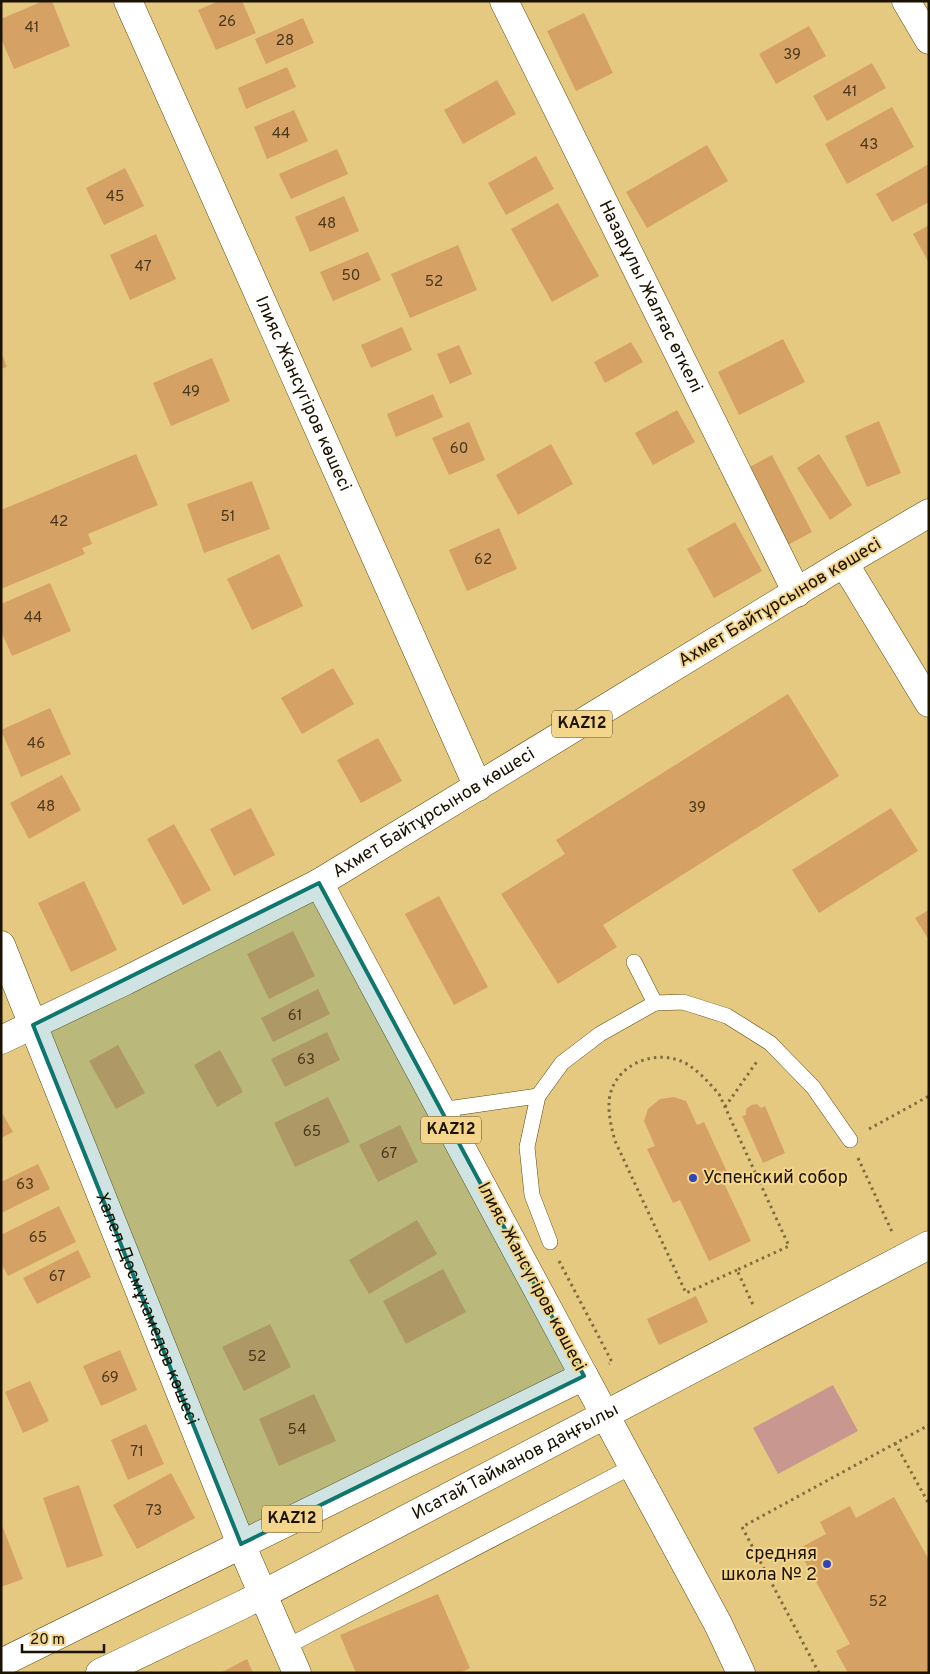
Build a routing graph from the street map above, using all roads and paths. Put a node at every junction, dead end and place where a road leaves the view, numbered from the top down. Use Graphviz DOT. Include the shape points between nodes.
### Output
graph roads {
  1 [pos="128,1"];
  2 [pos="504,1"];
  3 [pos="906,1"];
  4 [pos="929,40"];
  5 [pos="929,513"];
  6 [pos="844,563"];
  7 [pos="797,593"];
  8 [pos="929,703"];
  9 [pos="478,787"];
  10 [pos="319,883"];
  11 [pos="1,945"];
  12 [pos="634,962"];
  13 [pos="655,1003"];
  14 [pos="33,1025"];
  15 [pos="1,1040"];
  16 [pos="770,1043"];
  17 [pos="538,1096"];
  18 [pos="929,1096"];
  19 [pos="724,1107"];
  20 [pos="440,1110"];
  21 [pos="850,1140"];
  22 [pos="550,1242"];
  23 [pos="929,1245"];
  24 [pos="904,1260"];
  25 [pos="737,1270"];
  26 [pos="767,1332"];
  27 [pos="584,1376"];
  28 [pos="606,1414"];
  29 [pos="929,1425"];
  30 [pos="896,1443"];
  31 [pos="633,1466"];
  32 [pos="929,1504"];
  33 [pos="241,1544"];
  34 [pos="263,1594"];
  35 [pos="286,1647"];
  36 [pos="1,1663"];
  37 [pos="100,1673"];
  38 [pos="297,1673"];
  39 [pos="742,1673"];
  40 [pos="819,1673"];
  1 -- 9 [label="street, Ілияс Жансүгіров көшесі"];
  2 -- 7 [label="street, Назарұлы Жалғас өткелі"];
  3 -- 4 [label="street"];
  5 -- 6 [label="street, Ахмет Байтұрсынов көшесі"];
  6 -- 7 [label="street, Ахмет Байтұрсынов көшесі / KAZ12"];
  6 -- 8 [label="street"];
  7 -- 9 [label="street, Ахмет Байтұрсынов көшесі / KAZ12"];
  9 -- 10 [label="street, Ахмет Байтұрсынов көшесі / KAZ12"];
  10 -- 14 [label="street, Ахмет Байтұрсынов көшесі"];
  10 -- 20 [label="street, Ілияс Жансүгіров көшесі / KAZ12"];
  11 -- 14 [label="street, Халел Досмұхамедов көшесі"];
  12 -- 13 [label="lane"];
  13 -- 16 [label="lane" via="683,1002 727,1016"];
  13 -- 17 [label="lane" via="600,1034 562,1063"];
  14 -- 15 [label="street, Ахмет Байтұрсынов көшесі"];
  14 -- 33 [label="street, Халел Досмұхамедов көшесі"];
  16 -- 19 [label="path"];
  16 -- 21 [label="lane" via="813,1088"];
  17 -- 20 [label="lane"];
  17 -- 22 [label="lane" via="527,1147 532,1195"];
  18 -- 21 [label="path"];
  19 -- 25 [label="path" via="789,1246"];
  19 -- 25 [label="path" via="719,1094 701,1074 679,1060 655,1056 635,1062 618,1079 610,1094 609,1116 615,1141 686,1293"];
  20 -- 27 [label="street, Ілияс Жансүгіров көшесі / KAZ12"];
  21 -- 24 [label="path"];
  23 -- 24 [label="street, Исатай Тайманов даңғылы / KAZ12"];
  24 -- 26 [label="street, Исатай Тайманов даңғылы / KAZ12"];
  25 -- 26 [label="path"];
  26 -- 28 [label="street, Исатай Тайманов даңғылы / KAZ12"];
  27 -- 28 [label="street, Ілияс Жансүгіров көшесі"];
  27 -- 33 [label="street, KAZ12"];
  28 -- 31 [label="street, Ілияс Жансүгіров көшесі"];
  28 -- 34 [label="street, Исатай Тайманов даңғылы / KAZ12"];
  29 -- 30 [label="path"];
  30 -- 32 [label="path"];
  30 -- 40 [label="path" via="742,1527"];
  31 -- 35 [label="lane"];
  31 -- 39 [label="street, Ілияс Жансүгіров көшесі"];
  33 -- 34 [label="street, Халел Досмұхамедов көшесі"];
  33 -- 36 [label="street, KAZ12"];
  34 -- 35 [label="street, Халел Досмұхамедов көшесі"];
  34 -- 37 [label="street, Исатай Тайманов даңғылы / KAZ12"];
  35 -- 38 [label="street, Халел Досмұхамедов көшесі"];
}
